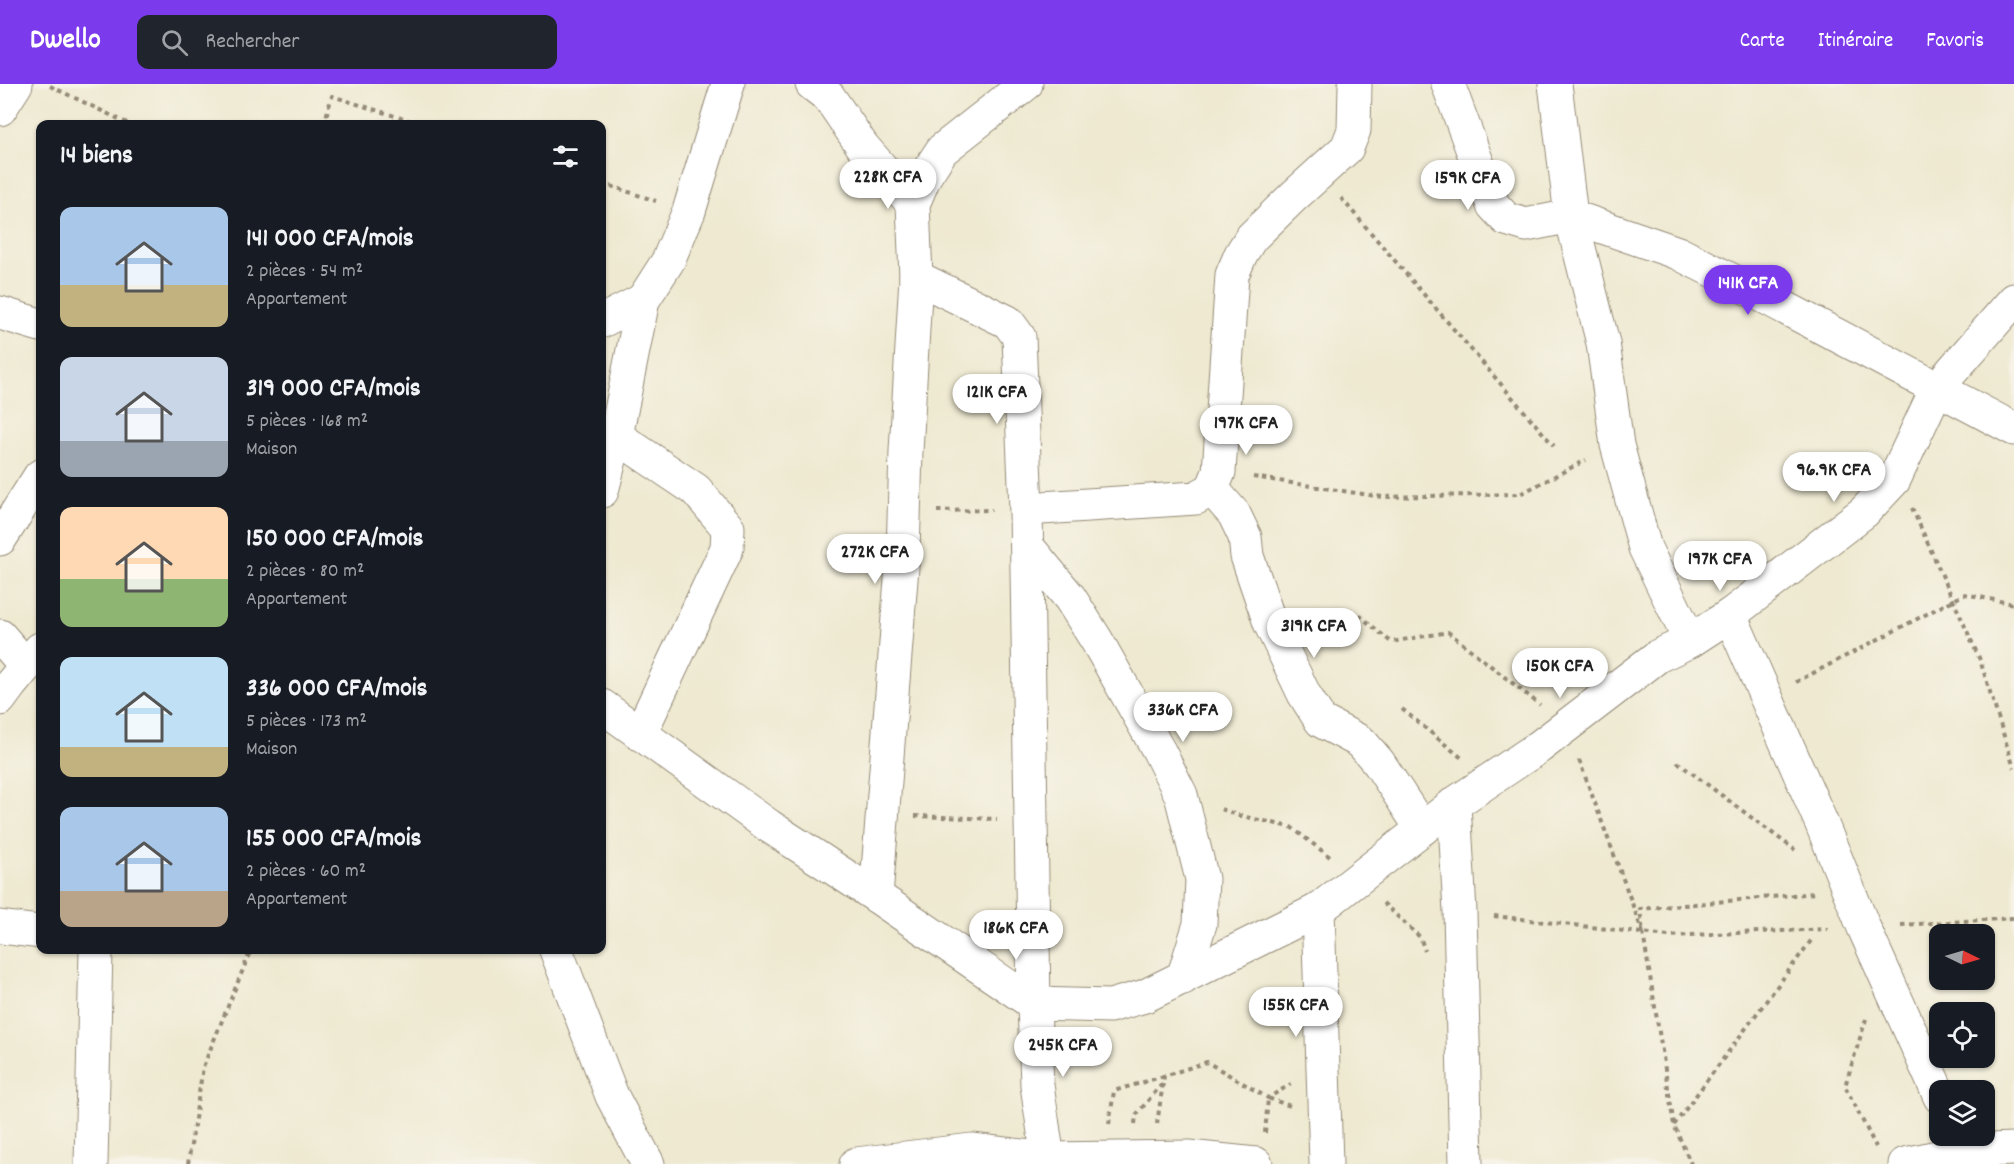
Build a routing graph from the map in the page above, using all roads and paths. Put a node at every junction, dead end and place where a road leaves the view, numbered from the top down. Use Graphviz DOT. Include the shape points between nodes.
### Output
graph roads {
  1 [pos="16,84"];
  2 [pos="47,84"];
  3 [pos="728,84"];
  4 [pos="812,84"];
  5 [pos="1026,84"];
  6 [pos="1355,84"];
  7 [pos="1448,84"];
  8 [pos="1555,84"];
  9 [pos="0,109"];
  10 [pos="121,120"];
  11 [pos="325,120"];
  12 [pos="407,120"];
  13 [pos="606,184"];
  14 [pos="1341,197"];
  15 [pos="913,204"];
  16 [pos="688,211"];
  17 [pos="1571,216"];
  18 [pos="916,277"];
  19 [pos="643,300"];
  20 [pos="2014,300"];
  21 [pos="0,314"];
  22 [pos="606,319"];
  23 [pos="36,325"];
  24 [pos="1937,388"];
  25 [pos="2014,429"];
  26 [pos="616,436"];
  27 [pos="1617,445"];
  28 [pos="1554,446"];
  29 [pos="606,475"];
  30 [pos="1216,480"];
  31 [pos="36,482"];
  32 [pos="1908,499"];
  33 [pos="1026,509"];
  34 [pos="904,512"];
  35 [pos="0,539"];
  36 [pos="1027,546"];
  37 [pos="2014,604"];
  38 [pos="1359,615"];
  39 [pos="1730,615"];
  40 [pos="0,636"];
  41 [pos="1690,641"];
  42 [pos="33,657"];
  43 [pos="1767,698"];
  44 [pos="0,699"];
  45 [pos="606,709"];
  46 [pos="1402,709"];
  47 [pos="1567,726"];
  48 [pos="640,734"];
  49 [pos="1677,762"];
  50 [pos="2014,768"];
  51 [pos="1489,781"];
  52 [pos="1454,804"];
  53 [pos="882,814"];
  54 [pos="1031,821"];
  55 [pos="1422,829"];
  56 [pos="1801,854"];
  57 [pos="1848,889"];
  58 [pos="876,896"];
  59 [pos="1318,910"];
  60 [pos="1460,912"];
  61 [pos="0,927"];
  62 [pos="36,932"];
  63 [pos="1642,933"];
  64 [pos="1668,936"];
  65 [pos="1813,939"];
  66 [pos="96,954"];
  67 [pos="249,954"];
  68 [pos="558,954"];
  69 [pos="1882,969"];
  70 [pos="1183,978"];
  71 [pos="1034,1004"];
  72 [pos="1323,1066"];
  73 [pos="1164,1076"];
  74 [pos="1932,1080"];
  75 [pos="1163,1083"];
  76 [pos="1674,1125"];
  77 [pos="1109,1126"];
  78 [pos="1143,1145"];
  79 [pos="1947,1146"];
  80 [pos="1987,1146"];
  81 [pos="2014,1149"];
  82 [pos="1893,1159"];
  83 [pos="1049,1162"];
  84 [pos="92,1164"];
  85 [pos="188,1164"];
  86 [pos="648,1164"];
  87 [pos="856,1164"];
  88 [pos="1256,1164"];
  89 [pos="1326,1164"];
  90 [pos="1466,1164"];
  91 [pos="1691,1164"];
  1 -- 9 [label="street"];
  2 -- 10 [label="path"];
  3 -- 16 [label="street"];
  4 -- 15 [label="street" via="829,98 863,147"];
  5 -- 15 [label="street" via="942,150"];
  6 -- 30 [label="street" via="1354,130 1347,148 1251,238 1232,275"];
  7 -- 17 [label="street" via="1493,205 1506,219 1526,225"];
  8 -- 17 [label="street"];
  11 -- 12 [label="path" via="332,96"];
  13 -- 16 [label="path"];
  14 -- 28 [label="path"];
  15 -- 18 [label="street"];
  16 -- 19 [label="street" via="668,261"];
  17 -- 24 [label="street" via="1678,253"];
  17 -- 27 [label="street" via="1603,343"];
  18 -- 33 [label="street" via="1008,322 1019,337"];
  18 -- 34 [label="street"];
  19 -- 22 [label="street"];
  19 -- 26 [label="street"];
  20 -- 24 [label="street"];
  21 -- 23 [label="street"];
  24 -- 25 [label="street"];
  24 -- 39 [label="street" via="1894,480 1864,512"];
  26 -- 29 [label="street"];
  26 -- 48 [label="street" via="696,490 728,528 727,548"];
  27 -- 30 [label="path" via="1520,494 1382,497"];
  27 -- 41 [label="street" via="1645,548"];
  30 -- 33 [label="street" via="1196,498"];
  30 -- 55 [label="street" via="1245,537 1247,556 1270,623 1304,694 1321,721 1361,742"];
  31 -- 35 [label="street"];
  32 -- 50 [label="path" via="1980,660"];
  33 -- 34 [label="path"];
  33 -- 36 [label="street"];
  34 -- 53 [label="street"];
  36 -- 54 [label="street"];
  36 -- 70 [label="street" via="1070,598 1097,641 1181,795 1202,879 1200,924"];
  37 -- 43 [label="path" via="1965,594"];
  38 -- 47 [label="path" via="1391,642 1448,632"];
  39 -- 41 [label="street"];
  39 -- 43 [label="street"];
  40 -- 42 [label="street"];
  41 -- 47 [label="street" via="1658,656"];
  42 -- 44 [label="street"];
  43 -- 57 [label="street"];
  45 -- 48 [label="street"];
  46 -- 51 [label="path"];
  47 -- 51 [label="street"];
  47 -- 63 [label="path"];
  48 -- 58 [label="street"];
  49 -- 56 [label="path"];
  51 -- 52 [label="street"];
  52 -- 55 [label="street"];
  52 -- 60 [label="street"];
  53 -- 54 [label="path"];
  53 -- 58 [label="street"];
  54 -- 71 [label="street"];
  55 -- 59 [label="street"];
  57 -- 63 [label="path" via="1640,909"];
  57 -- 69 [label="street"];
  58 -- 71 [label="street"];
  59 -- 70 [label="street"];
  59 -- 72 [label="street"];
  60 -- 63 [label="path"];
  60 -- 90 [label="street"];
  61 -- 62 [label="street"];
  63 -- 64 [label="path"];
  63 -- 76 [label="path"];
  65 -- 76 [label="path"];
  66 -- 84 [label="street"];
  67 -- 85 [label="path" via="203,1067"];
  68 -- 86 [label="street" via="612,1096"];
  69 -- 74 [label="street"];
  69 -- 82 [label="path" via="1845,1086"];
  70 -- 71 [label="street" via="1145,996 1110,1006"];
  71 -- 83 [label="street" via="1037,1085"];
  72 -- 73 [label="path" via="1268,1098 1207,1062"];
  72 -- 89 [label="street"];
  73 -- 75 [label="path"];
  73 -- 77 [label="path" via="1113,1091"];
  75 -- 78 [label="path"];
  75 -- 78 [label="path" via="1136,1115"];
  76 -- 91 [label="path"];
  78 -- 83 [label="street"];
  78 -- 88 [label="street" via="1190,1157"];
  79 -- 82 [label="street"];
  80 -- 81 [label="street"];
  83 -- 87 [label="street" via="972,1150"];
}
